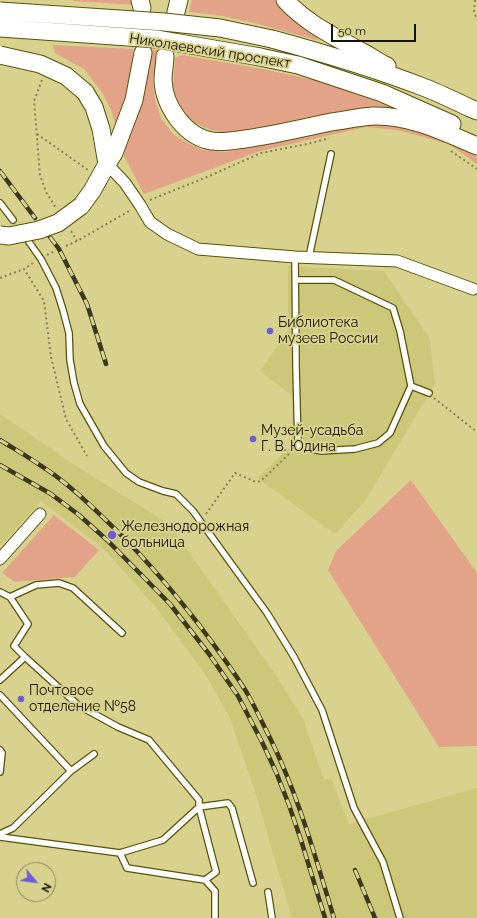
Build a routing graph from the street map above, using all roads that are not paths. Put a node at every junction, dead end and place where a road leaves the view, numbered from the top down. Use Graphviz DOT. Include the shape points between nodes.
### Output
graph roads {
  1 [pos="285,0"];
  2 [pos="0,10"];
  3 [pos="0,28"];
  4 [pos="143,53"];
  5 [pos="2,55"];
  6 [pos="165,56"];
  7 [pos="423,87"];
  8 [pos="477,111"];
  9 [pos="477,139"];
  10 [pos="477,146"];
  11 [pos="331,154"];
  12 [pos="107,164"];
  13 [pos="0,203"];
  14 [pos="13,220"];
  15 [pos="0,235"];
  16 [pos="29,242"];
  17 [pos="295,257"];
  18 [pos="309,258"];
  19 [pos="296,280"];
  20 [pos="473,289"];
  21 [pos="411,386"];
  22 [pos="430,394"];
  23 [pos="40,514"];
  24 [pos="0,559"];
  25 [pos="0,592"];
  26 [pos="10,597"];
  27 [pos="122,634"];
  28 [pos="25,657"];
  29 [pos="0,680"];
  30 [pos="0,695"];
  31 [pos="0,750"];
  32 [pos="94,754"];
  33 [pos="71,771"];
  34 [pos="0,772"];
  35 [pos="199,806"];
  36 [pos="0,834"];
  37 [pos="0,837"];
  38 [pos="120,853"];
  39 [pos="205,880"];
  40 [pos="254,883"];
  41 [pos="268,892"];
  42 [pos="215,918"];
  43 [pos="272,918"];
  44 [pos="400,918"];
  1 -- 7 [label="main road" via="324,31"];
  2 -- 7 [label="main road, Николаевский проспект, bridge" via="220,28 343,59"];
  3 -- 9 [label="main road, Николаевский проспект, bridge" via="156,39 260,56 298,65 382,93 455,126"];
  4 -- 12 [label="main road" via="134,100 114,153"];
  5 -- 12 [label="main road, bridge" via="40,64 66,76 85,92 94,106"];
  6 -- 10 [label="main road" via="163,80 166,100 187,129 212,141 251,138 373,116 396,117 416,122"];
  7 -- 8 [label="main road, Николаевский проспект"];
  11 -- 18 [label="lane"];
  12 -- 15 [label="main road, bridge" via="81,206 58,223 39,230 9,236"];
  12 -- 17 [label="street" via="124,183 150,222 168,234 198,248"];
  13 -- 14 [label="lane"];
  16 -- 44 [label="lane" via="56,288 63,310 69,334 74,383 80,404 104,446 126,473 139,482 176,494 193,511 267,613 322,710 354,808 383,862"];
  17 -- 18 [label="street"];
  17 -- 19 [label="lane"];
  18 -- 20 [label="street" via="397,261"];
  19 -- 21 [label="lane" via="334,280 393,308"];
  19 -- 21 [label="lane" via="298,446 320,451 355,449 378,443 390,433"];
  21 -- 22 [label="lane"];
  23 -- 24 [label="street"];
  25 -- 26 [label="lane"];
  26 -- 27 [label="lane" via="36,585 59,583 73,588"];
  26 -- 28 [label="lane" via="28,624 14,646"];
  28 -- 29 [label="lane"];
  28 -- 35 [label="lane" via="78,705 118,727 150,740 199,800"];
  30 -- 33 [label="lane"];
  31 -- 34 [label="lane"];
  32 -- 33 [label="lane"];
  33 -- 36 [label="lane" via="13,828"];
  35 -- 38 [label="lane" via="163,840"];
  35 -- 39 [label="lane" via="216,872"];
  35 -- 40 [label="lane" via="228,803 230,805"];
  37 -- 38 [label="lane"];
  38 -- 39 [label="lane" via="127,868"];
  39 -- 42 [label="lane" via="215,891"];
  41 -- 43 [label="lane"];
}
